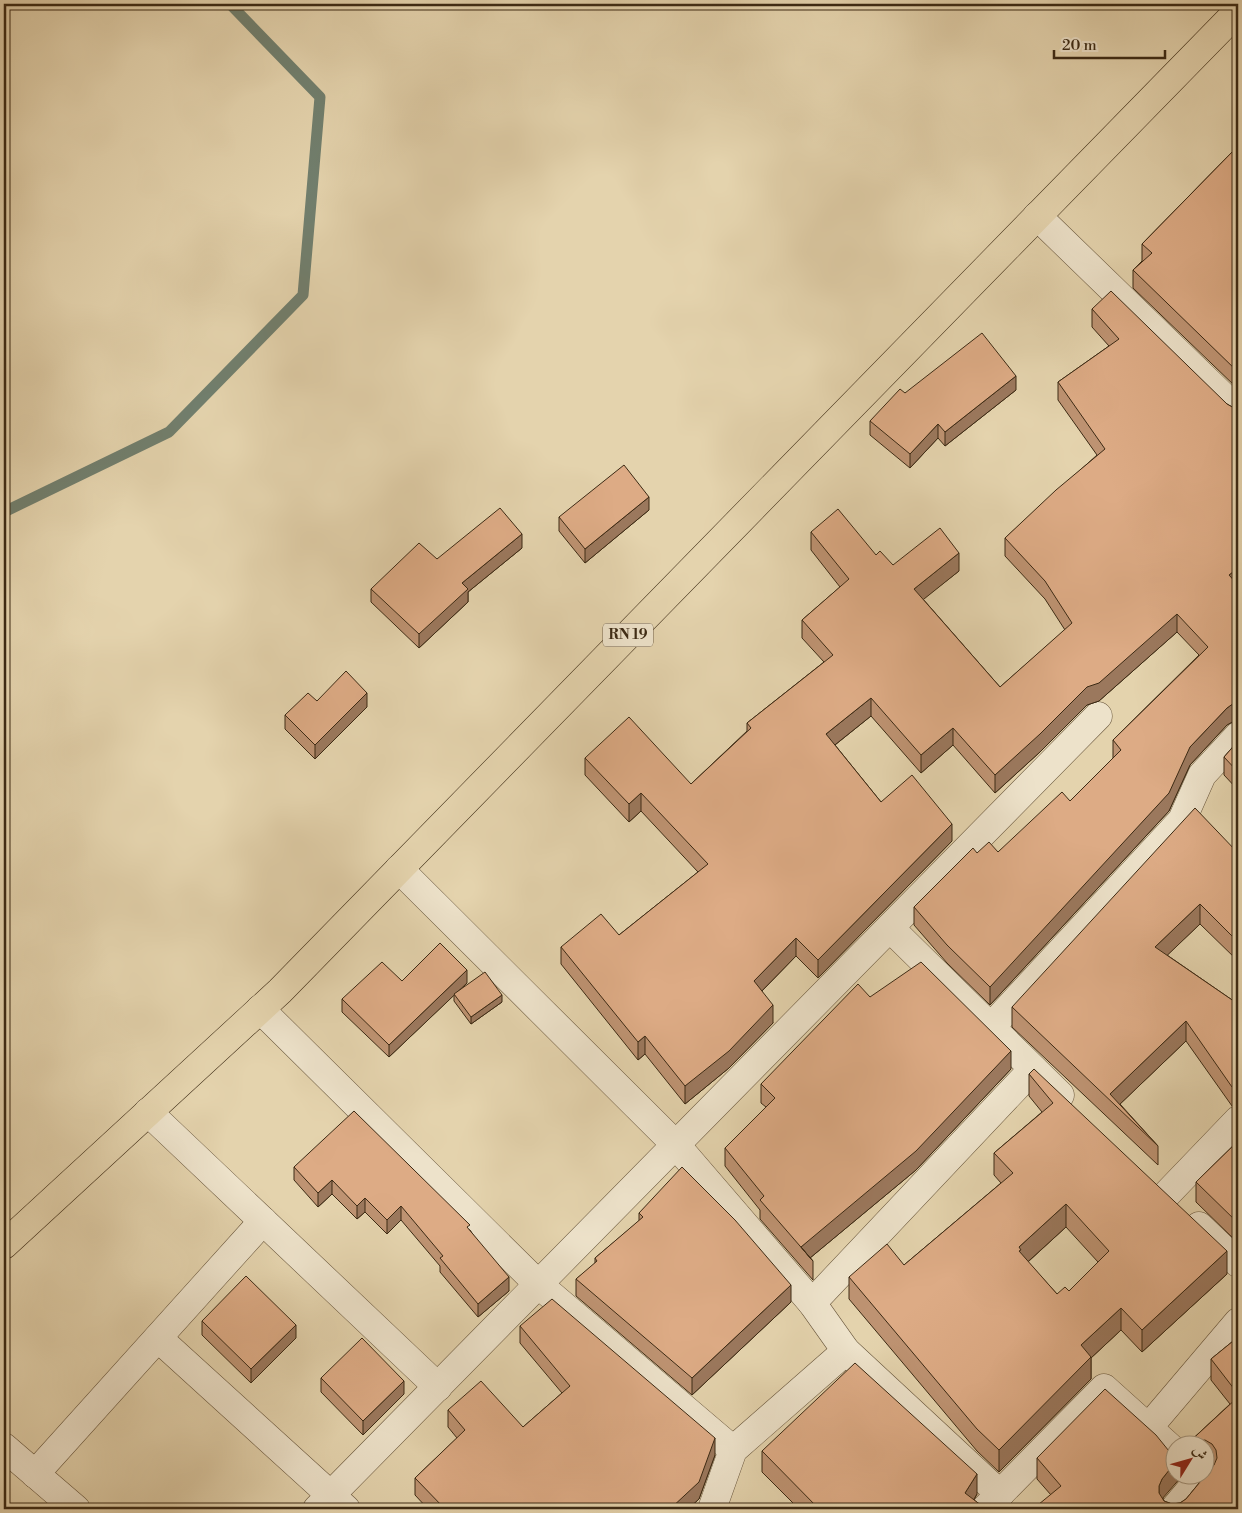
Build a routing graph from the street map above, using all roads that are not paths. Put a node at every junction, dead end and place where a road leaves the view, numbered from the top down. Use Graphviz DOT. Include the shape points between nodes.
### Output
graph roads {
  1 [pos="1238,11"];
  2 [pos="1038,216"];
  3 [pos="1238,411"];
  4 [pos="1098,716"];
  5 [pos="1238,736"];
  6 [pos="399,869"];
  7 [pos="890,928"];
  8 [pos="260,1009"];
  9 [pos="992,1027"];
  10 [pos="1033,1069"];
  11 [pos="1075,1109"];
  12 [pos="148,1112"];
  13 [pos="1238,1120"];
  14 [pos="676,1145"];
  15 [pos="1145,1175"];
  16 [pos="1166,1195"];
  17 [pos="263,1221"];
  18 [pos="4,1245"];
  19 [pos="1238,1263"];
  20 [pos="538,1284"];
  21 [pos="812,1303"];
  22 [pos="1238,1322"];
  23 [pos="158,1338"];
  24 [pos="846,1351"];
  25 [pos="438,1387"];
  26 [pos="1148,1428"];
  27 [pos="1164,1442"];
  28 [pos="4,1447"];
  29 [pos="733,1450"];
  30 [pos="35,1474"];
  31 [pos="1194,1486"];
  32 [pos="992,1501"];
  33 [pos="331,1505"];
  34 [pos="76,1509"];
  35 [pos="712,1509"];
  36 [pos="1174,1509"];
  1 -- 2 [label="main road, RN 19"];
  2 -- 3 [label="street"];
  2 -- 6 [label="main road, RN 19"];
  4 -- 7 [label="street"];
  5 -- 9 [label="street" via="1202,775 1182,820"];
  6 -- 8 [label="main road, RN 19"];
  6 -- 14 [label="street"];
  7 -- 9 [label="street"];
  7 -- 14 [label="street"];
  8 -- 12 [label="main road, RN 19"];
  8 -- 20 [label="street"];
  9 -- 10 [label="street"];
  10 -- 11 [label="street"];
  10 -- 21 [label="street"];
  12 -- 17 [label="street"];
  12 -- 18 [label="main road, RN 19"];
  13 -- 16 [label="street"];
  14 -- 20 [label="street"];
  14 -- 21 [label="street"];
  15 -- 16 [label="street"];
  16 -- 19 [label="street"];
  17 -- 23 [label="street"];
  17 -- 25 [label="street"];
  20 -- 25 [label="street"];
  20 -- 29 [label="street"];
  21 -- 24 [label="street"];
  22 -- 26 [label="street"];
  23 -- 30 [label="street"];
  23 -- 33 [label="street"];
  24 -- 29 [label="street"];
  24 -- 32 [label="street"];
  25 -- 33 [label="street"];
  26 -- 27 [label="street"];
  26 -- 32 [label="street" via="1104,1388"];
  28 -- 30 [label="street"];
  29 -- 35 [label="street"];
  30 -- 34 [label="street"];
  31 -- 36 [label="street"];
}
